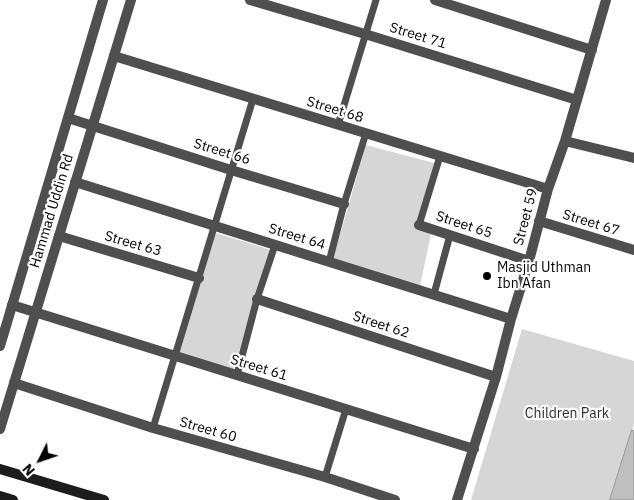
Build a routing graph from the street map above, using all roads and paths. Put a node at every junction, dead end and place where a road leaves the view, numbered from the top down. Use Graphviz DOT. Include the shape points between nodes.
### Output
graph roads {
  1 [pos="103,0"];
  2 [pos="131,0"];
  3 [pos="250,0"];
  4 [pos="376,0"];
  5 [pos="435,0"];
  6 [pos="606,0"];
  7 [pos="365,34"];
  8 [pos="592,50"];
  9 [pos="114,56"];
  10 [pos="253,99"];
  11 [pos="577,100"];
  12 [pos="68,118"];
  13 [pos="338,125"];
  14 [pos="92,126"];
  15 [pos="366,133"];
  16 [pos="564,141"];
  17 [pos="440,156"];
  18 [pos="634,158"];
  19 [pos="231,170"];
  20 [pos="75,182"];
  21 [pos="548,189"];
  22 [pos="344,204"];
  23 [pos="539,221"];
  24 [pos="419,225"];
  25 [pos="214,226"];
  26 [pos="450,235"];
  27 [pos="59,236"];
  28 [pos="275,245"];
  29 [pos="634,250"];
  30 [pos="329,262"];
  31 [pos="529,262"];
  32 [pos="199,278"];
  33 [pos="434,294"];
  34 [pos="257,299"];
  35 [pos="12,304"];
  36 [pos="36,313"];
  37 [pos="510,318"];
  38 [pos="0,346"];
  39 [pos="175,356"];
  40 [pos="237,375"];
  41 [pos="496,377"];
  42 [pos="14,384"];
  43 [pos="346,409"];
  44 [pos="153,428"];
  45 [pos="0,430"];
  46 [pos="474,449"];
  47 [pos="0,469"];
  48 [pos="325,478"];
  49 [pos="0,496"];
  50 [pos="13,500"];
  51 [pos="104,500"];
  52 [pos="395,500"];
  53 [pos="457,500"];
  1 -- 12 [label="street, Hammad Uddin Rd"];
  2 -- 9 [label="street, Hammad Uddin Rd"];
  3 -- 7 [label="street, Street 71"];
  4 -- 7 [label="lane"];
  5 -- 8 [label="street"];
  6 -- 8 [label="street, Street 59"];
  7 -- 11 [label="street, Street 71"];
  7 -- 13 [label="lane"];
  8 -- 11 [label="street, Street 59"];
  9 -- 10 [label="street, Street 68"];
  9 -- 14 [label="street, Hammad Uddin Rd"];
  10 -- 13 [label="street, Street 68"];
  10 -- 19 [label="lane"];
  11 -- 16 [label="street, Street 59"];
  12 -- 14 [label="street, Street 66"];
  12 -- 35 [label="street, Hammad Uddin Rd"];
  13 -- 15 [label="street, Street 68"];
  14 -- 19 [label="street, Street 66"];
  14 -- 20 [label="street, Hammad Uddin Rd"];
  15 -- 17 [label="street, Street 68"];
  15 -- 22 [label="lane"];
  16 -- 18 [label="street"];
  16 -- 21 [label="street, Street 59"];
  17 -- 21 [label="street, Street 68"];
  17 -- 24 [label="lane"];
  19 -- 22 [label="street, Street 66"];
  19 -- 25 [label="lane"];
  20 -- 25 [label="street, Street 64"];
  20 -- 27 [label="street, Hammad Uddin Rd"];
  21 -- 23 [label="street, Street 59"];
  22 -- 30 [label="lane"];
  23 -- 29 [label="street, Street 67"];
  23 -- 31 [label="street, Street 59"];
  24 -- 26 [label="street, Street 65"];
  25 -- 28 [label="street, Street 64"];
  25 -- 32 [label="lane"];
  26 -- 31 [label="street, Street 65"];
  26 -- 33 [label="lane"];
  27 -- 32 [label="street, Street 63"];
  27 -- 36 [label="street, Hammad Uddin Rd"];
  28 -- 30 [label="street, Street 64"];
  28 -- 34 [label="lane"];
  30 -- 33 [label="street, Street 64"];
  31 -- 37 [label="street, Street 59"];
  32 -- 39 [label="lane"];
  33 -- 37 [label="street, Street 64"];
  34 -- 40 [label="lane"];
  34 -- 41 [label="street, Street 62"];
  35 -- 36 [label="street, Street 61"];
  35 -- 38 [label="street, Hammad Uddin Rd"];
  36 -- 39 [label="street, Street 61"];
  36 -- 42 [label="street, Hammad Uddin Rd"];
  37 -- 41 [label="street, Street 59"];
  39 -- 40 [label="street, Street 61"];
  39 -- 44 [label="lane"];
  40 -- 43 [label="street, Street 61"];
  41 -- 46 [label="street, Street 59"];
  42 -- 44 [label="street, Street 60"];
  42 -- 45 [label="street, Hammad Uddin Rd"];
  43 -- 46 [label="street, Street 61"];
  43 -- 48 [label="lane"];
  44 -- 48 [label="street, Street 60"];
  46 -- 53 [label="street, Street 59"];
  47 -- 51 [label="main road"];
  48 -- 52 [label="street, Street 60"];
  49 -- 50 [label="main road"];
}
